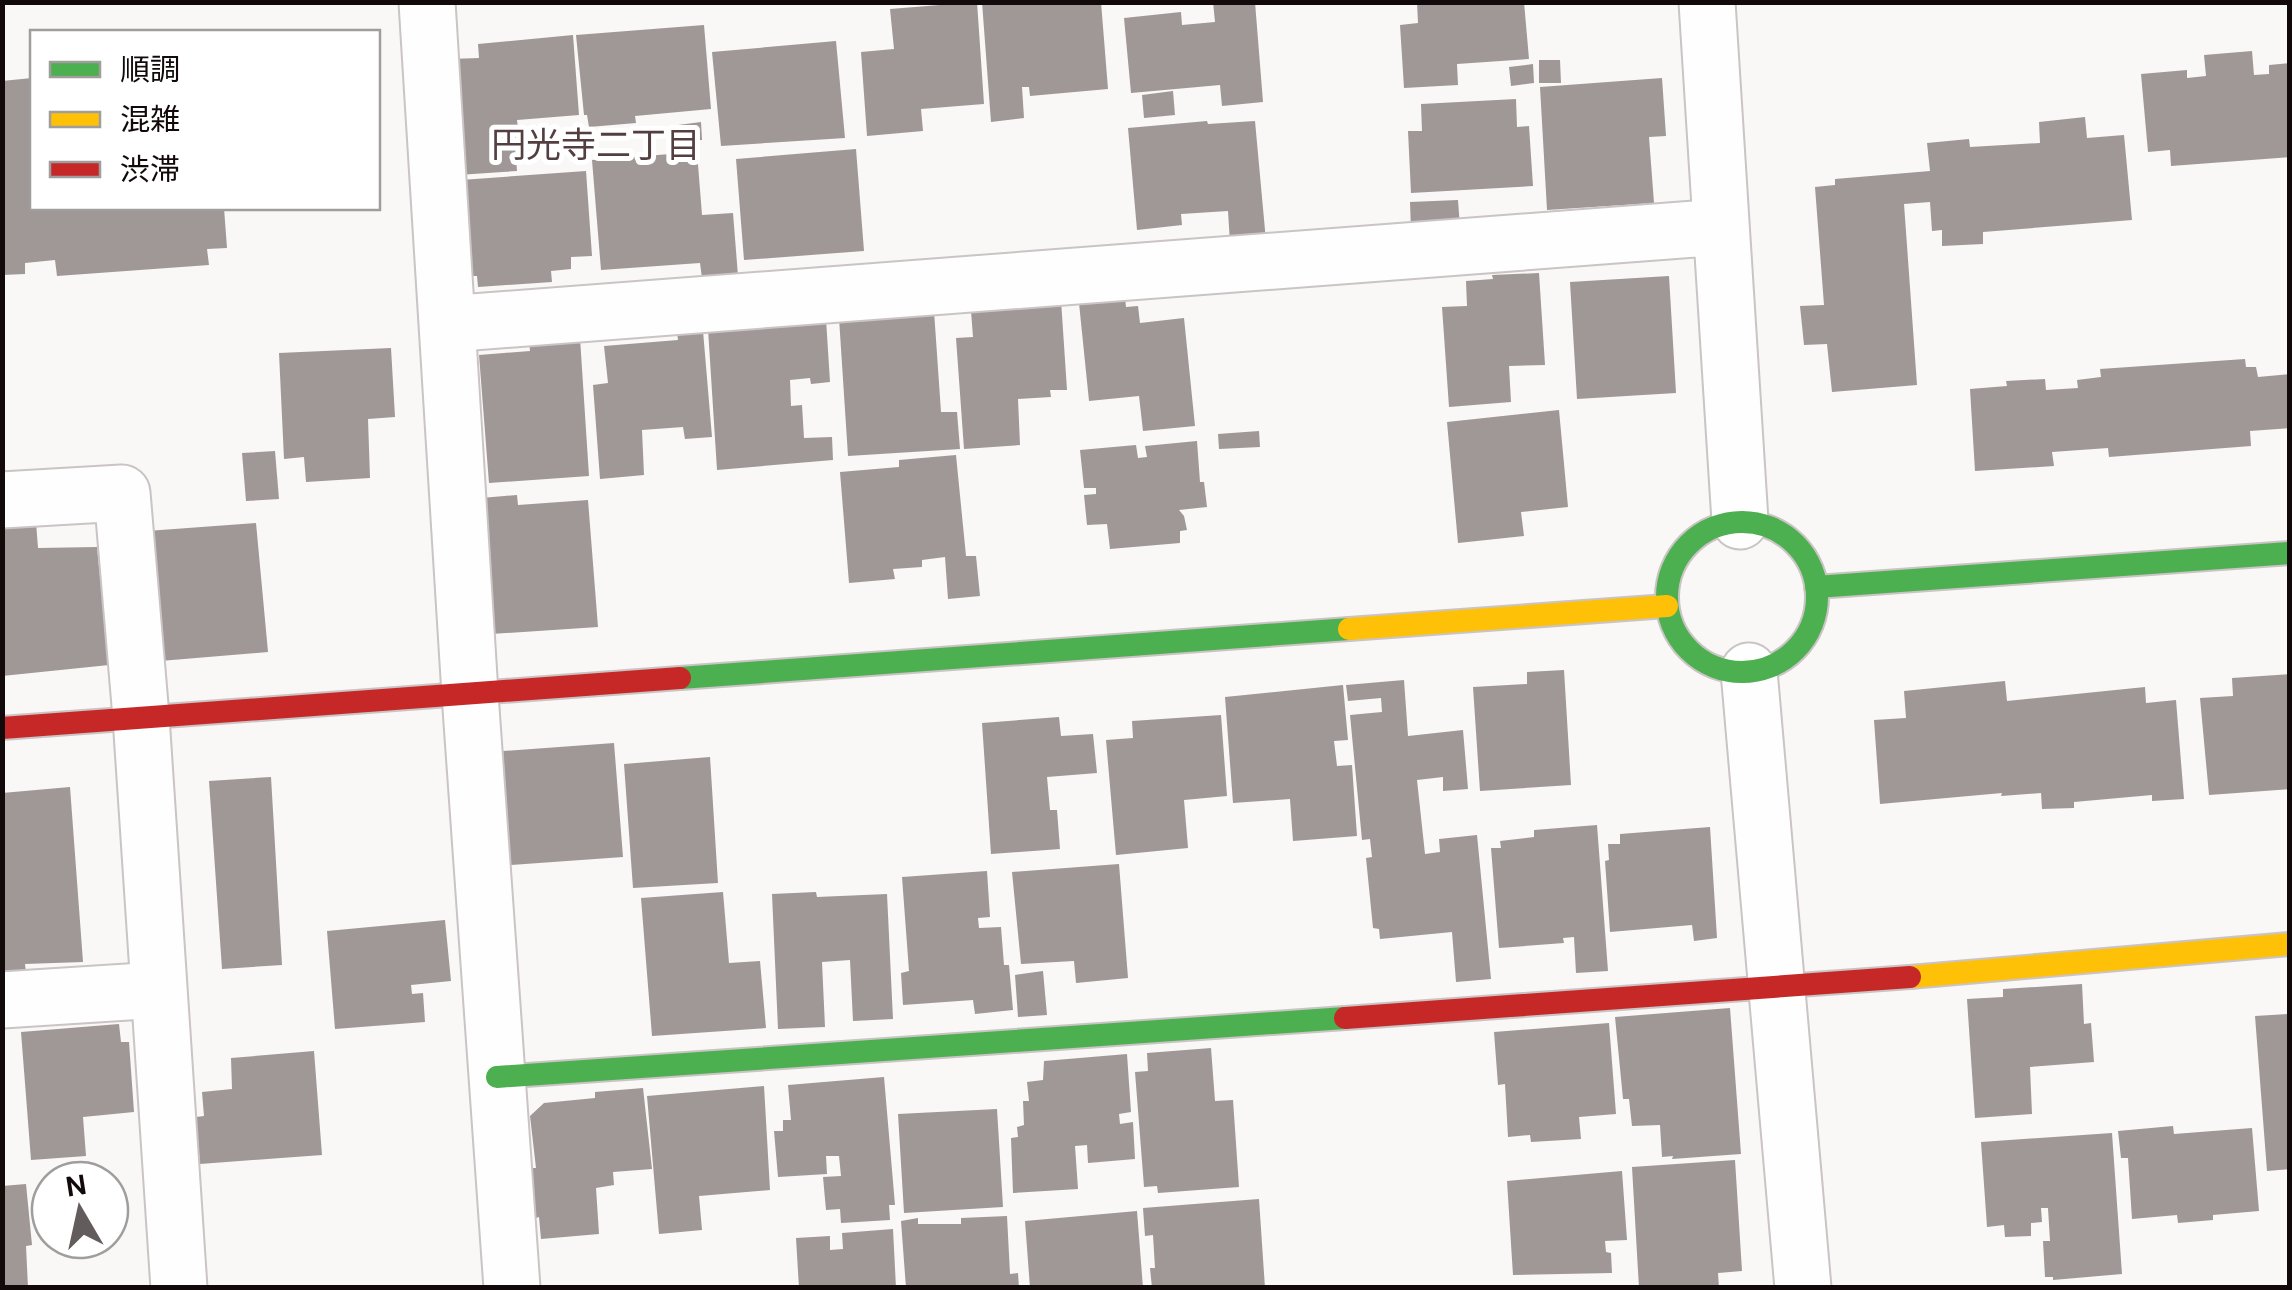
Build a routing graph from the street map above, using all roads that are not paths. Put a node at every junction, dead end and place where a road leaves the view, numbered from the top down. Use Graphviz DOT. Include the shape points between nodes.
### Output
graph roads {
  1 [pos="1707,2"];
  2 [pos="436,3"];
  3 [pos="1721,227"];
  4 [pos="447,324"];
  5 [pos="2,500"];
  6 [pos="1740,521"];
  7 [pos="2290,552"];
  8 [pos="1816,588"];
  9 [pos="1667,606"];
  10 [pos="1749,671"];
  11 [pos="470,694"];
  12 [pos="141,718"];
  13 [pos="2,728"];
  14 [pos="2290,944"];
  15 [pos="1776,988"];
  16 [pos="159,990"];
  17 [pos="2,1000"];
  18 [pos="497,1077"];
  19 [pos="180,1288"];
  20 [pos="512,1288"];
  21 [pos="1803,1288"];
  1 -- 3 [label="street"];
  2 -- 4 [label="street"];
  3 -- 4 [label="street"];
  3 -- 6 [label="street"];
  4 -- 11 [label="street"];
  5 -- 12 [label="street" via="122,493"];
  6 -- 8 [label="street" via="1762,524 1799,548"];
  6 -- 9 [label="street" via="1694,539 1668,582"];
  7 -- 8 [label="street"];
  8 -- 10 [label="street" via="1808,633 1773,665"];
  9 -- 10 [label="street" via="1687,648 1715,666"];
  9 -- 11 [label="street"];
  10 -- 15 [label="street"];
  11 -- 12 [label="street"];
  11 -- 18 [label="street"];
  12 -- 13 [label="street"];
  12 -- 16 [label="street"];
  14 -- 15 [label="street"];
  15 -- 18 [label="street"];
  15 -- 21 [label="street"];
  16 -- 17 [label="street"];
  16 -- 19 [label="street"];
  18 -- 20 [label="street"];
}
